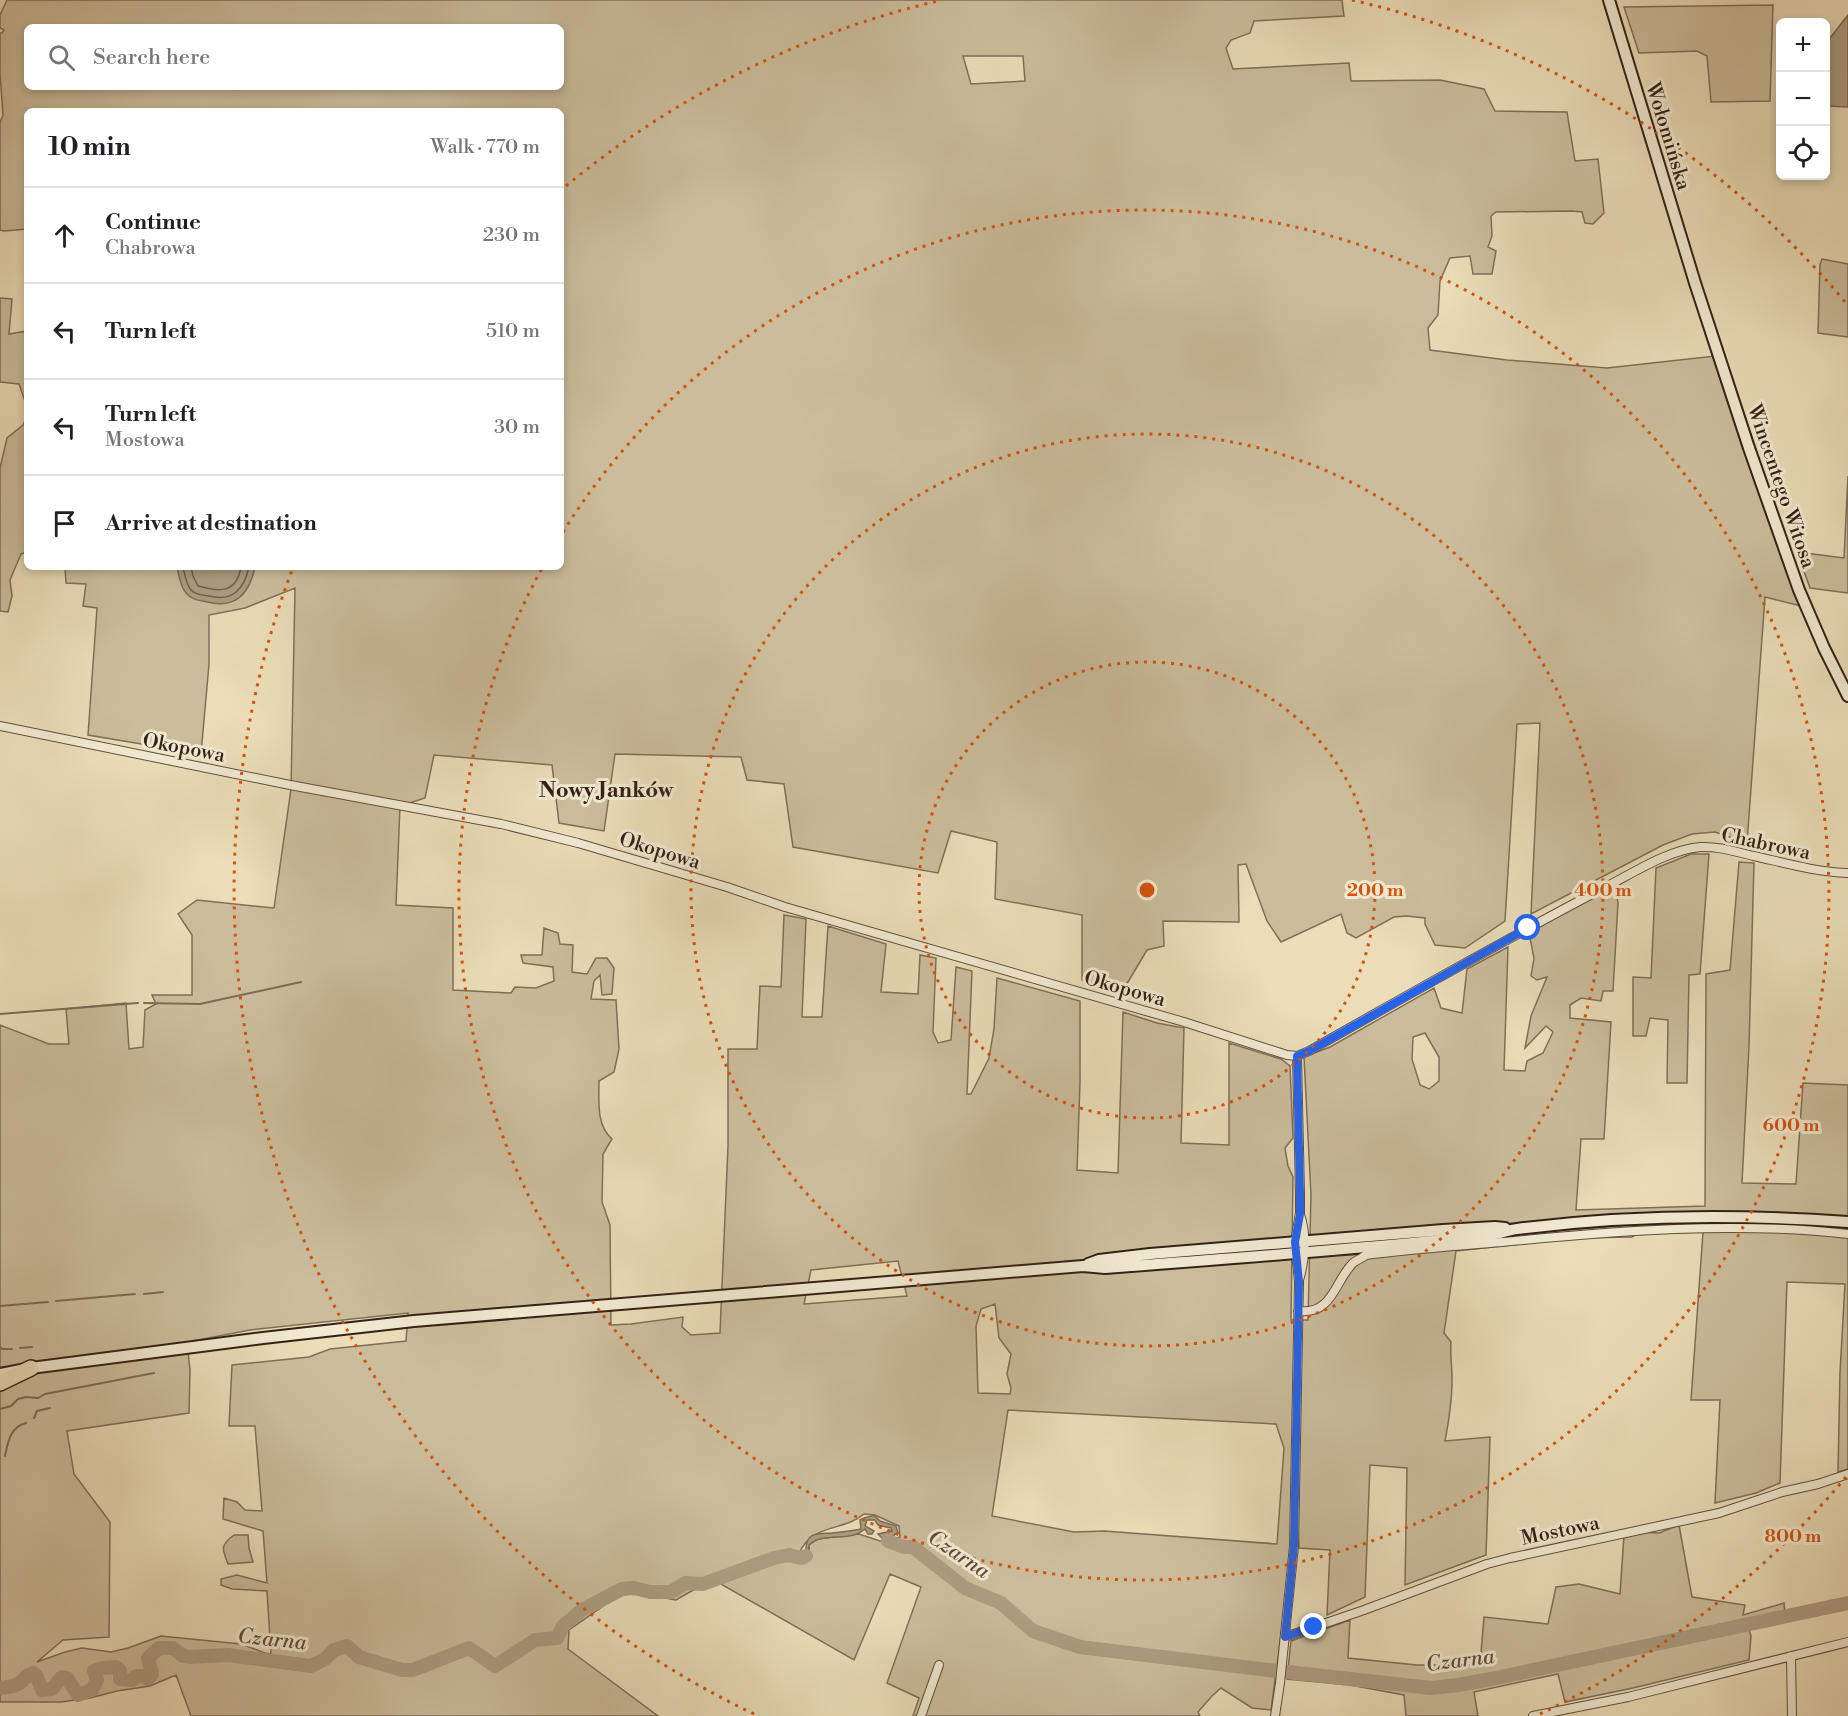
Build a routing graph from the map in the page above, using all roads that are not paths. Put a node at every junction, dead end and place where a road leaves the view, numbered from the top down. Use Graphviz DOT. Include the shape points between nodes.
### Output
graph roads {
  1 [pos="1609,0"];
  2 [pos="1695,283"];
  3 [pos="1848,696"];
  4 [pos="0,726"];
  5 [pos="1848,873"];
  6 [pos="1297,1056"];
  7 [pos="1848,1222"];
  8 [pos="1848,1234"];
  9 [pos="1299,1247"];
  10 [pos="1298,1311"];
  11 [pos="0,1367"];
  12 [pos="31,1368"];
  13 [pos="0,1374"];
  14 [pos="0,1383"];
  15 [pos="1848,1474"];
  16 [pos="1285,1637"];
  17 [pos="1848,1642"];
  18 [pos="1791,1656"];
  19 [pos="939,1665"];
  20 [pos="921,1716"];
  21 [pos="1275,1716"];
  22 [pos="1533,1716"];
  23 [pos="1792,1716"];
  1 -- 2 [label="main road, Wołomińska"];
  2 -- 3 [label="main road, Wincentego Witosa" via="1799,590"];
  4 -- 6 [label="street, Okopowa" via="501,824 578,843"];
  5 -- 6 [label="street, Chabrowa" via="1718,848 1683,850 1528,928"];
  6 -- 9 [label="street" via="1303,1224"];
  7 -- 9 [label="main road" via="1695,1217 1515,1229 1456,1239"];
  8 -- 10 [label="street" via="1715,1228 1636,1231 1366,1255 1352,1264 1321,1307"];
  9 -- 10 [label="street" via="1302,1270"];
  9 -- 12 [label="main road" via="1150,1254 1098,1260 1083,1266 414,1321"];
  10 -- 16 [label="street" via="1294,1545"];
  11 -- 12 [label="main road"];
  12 -- 13 [label="main road"];
  12 -- 14 [label="highway"];
  15 -- 16 [label="street, Mostowa" via="1719,1513 1487,1564"];
  16 -- 21 [label="street"];
  17 -- 18 [label="street"];
  18 -- 22 [label="street" via="1628,1698"];
  18 -- 23 [label="street"];
  19 -- 20 [label="street"];
}
